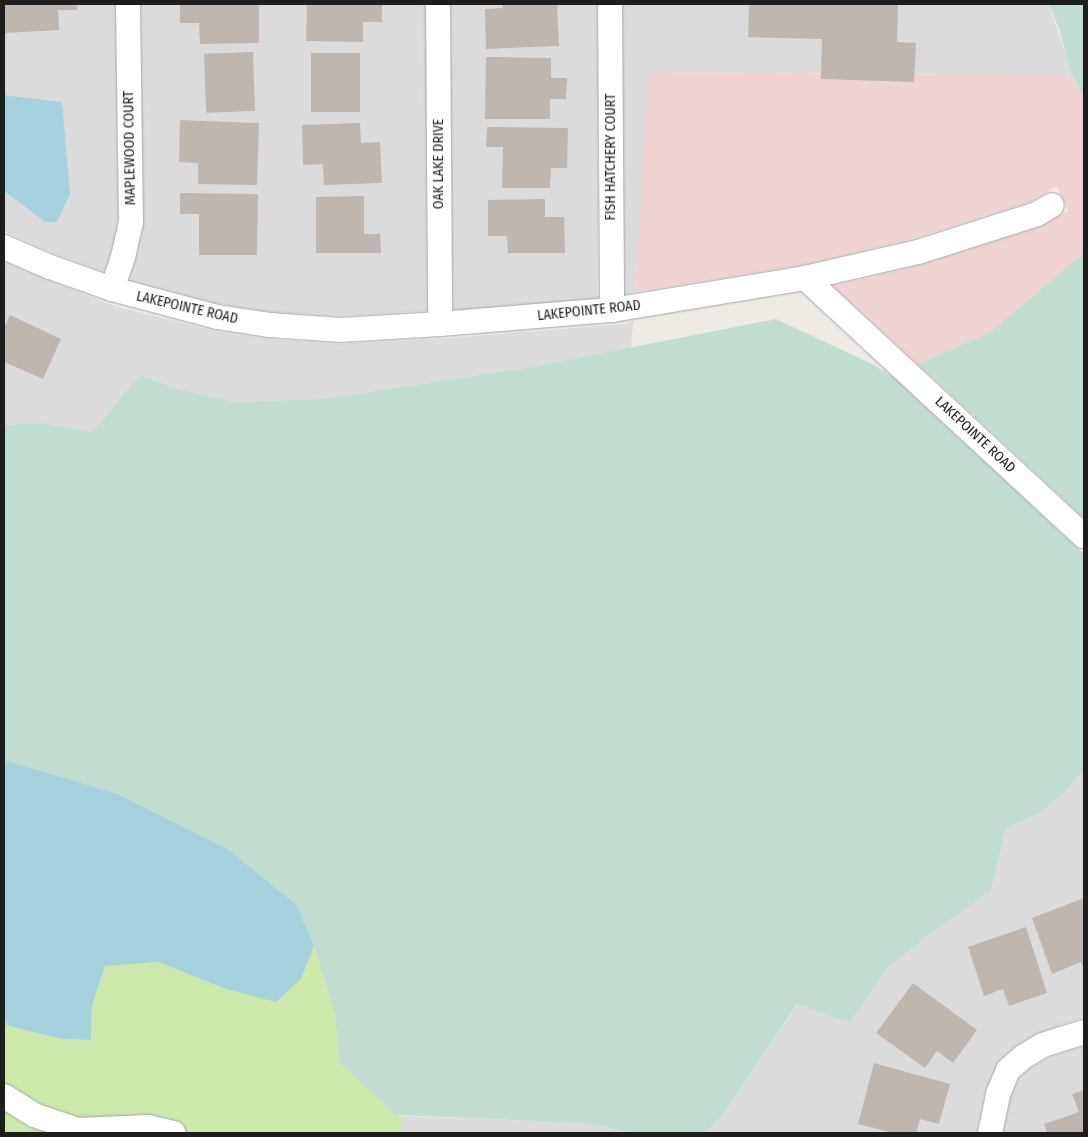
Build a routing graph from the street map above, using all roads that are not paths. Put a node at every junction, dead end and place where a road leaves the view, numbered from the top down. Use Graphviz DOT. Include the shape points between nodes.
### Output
graph roads {
  1 [pos="128,4"];
  2 [pos="438,4"];
  3 [pos="610,4"];
  4 [pos="1052,205"];
  5 [pos="4,246"];
  6 [pos="805,278"];
  7 [pos="112,289"];
  8 [pos="612,310"];
  9 [pos="440,324"];
  10 [pos="1084,536"];
  11 [pos="1084,1032"];
  12 [pos="4,1096"];
  13 [pos="173,1133"];
  14 [pos="990,1133"];
  1 -- 7 [label="street, MAPLEWOOD COURT" via="131,222"];
  2 -- 9 [label="street, OAK LAKE DRIVE"];
  3 -- 8 [label="street, FISH HATCHERY COURT"];
  4 -- 6 [label="street" via="1037,214 918,252"];
  5 -- 7 [label="street, LAKEPOINTE ROAD"];
  6 -- 8 [label="street, LAKEPOINTE ROAD"];
  6 -- 10 [label="street, LAKEPOINTE ROAD"];
  7 -- 9 [label="street, LAKEPOINTE ROAD" via="217,317 270,326 341,330"];
  8 -- 9 [label="street, LAKEPOINTE ROAD"];
  11 -- 14 [label="street" via="1043,1045 1008,1070 998,1094"];
  12 -- 13 [label="street" via="34,1115 78,1130 148,1127"];
}
